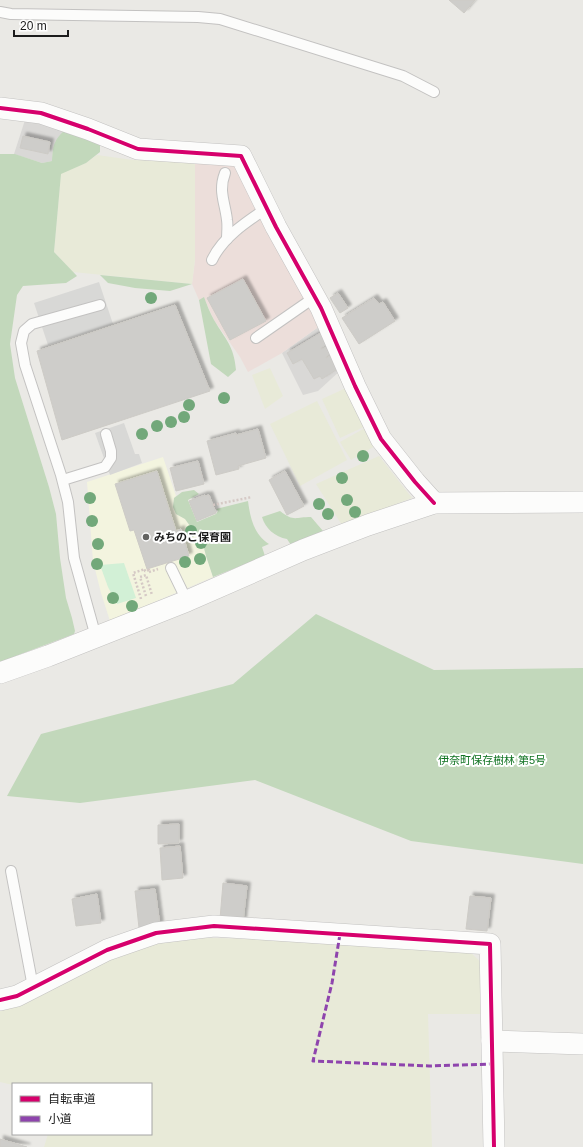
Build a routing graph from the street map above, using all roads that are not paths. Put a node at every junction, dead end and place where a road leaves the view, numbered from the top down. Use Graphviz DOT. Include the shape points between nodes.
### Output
graph roads {
  1 [pos="0,12"];
  2 [pos="434,92"];
  3 [pos="0,108"];
  4 [pos="225,173"];
  5 [pos="267,208"];
  6 [pos="227,239"];
  7 [pos="212,260"];
  8 [pos="315,297"];
  9 [pos="100,305"];
  10 [pos="256,338"];
  11 [pos="106,434"];
  12 [pos="63,480"];
  13 [pos="583,502"];
  14 [pos="434,503"];
  15 [pos="171,568"];
  16 [pos="187,601"];
  17 [pos="96,637"];
  18 [pos="0,673"];
  19 [pos="12,871"];
  20 [pos="33,988"];
  21 [pos="0,1000"];
  22 [pos="492,1041"];
  23 [pos="583,1044"];
  24 [pos="494,1147"];
  1 -- 2 [label="lane" via="220,19 404,76"];
  3 -- 5 [label="street" via="41,113 138,149 241,156"];
  4 -- 6 [label="lane" via="221,183 228,221"];
  5 -- 6 [label="lane"];
  5 -- 8 [label="street"];
  6 -- 7 [label="lane"];
  8 -- 10 [label="lane"];
  8 -- 14 [label="street" via="381,439"];
  9 -- 12 [label="lane" via="32,324 24,331 21,344 25,365"];
  11 -- 12 [label="lane" via="111,458 105,467"];
  12 -- 17 [label="lane" via="74,558"];
  13 -- 14 [label="street"];
  14 -- 16 [label="street" via="346,533"];
  15 -- 16 [label="lane"];
  16 -- 17 [label="street"];
  17 -- 18 [label="street"];
  19 -- 20 [label="lane"];
  20 -- 21 [label="street" via="17,996"];
  20 -- 22 [label="street" via="107,950 156,933 214,926 490,944"];
  22 -- 23 [label="street"];
  22 -- 24 [label="street"];
}
